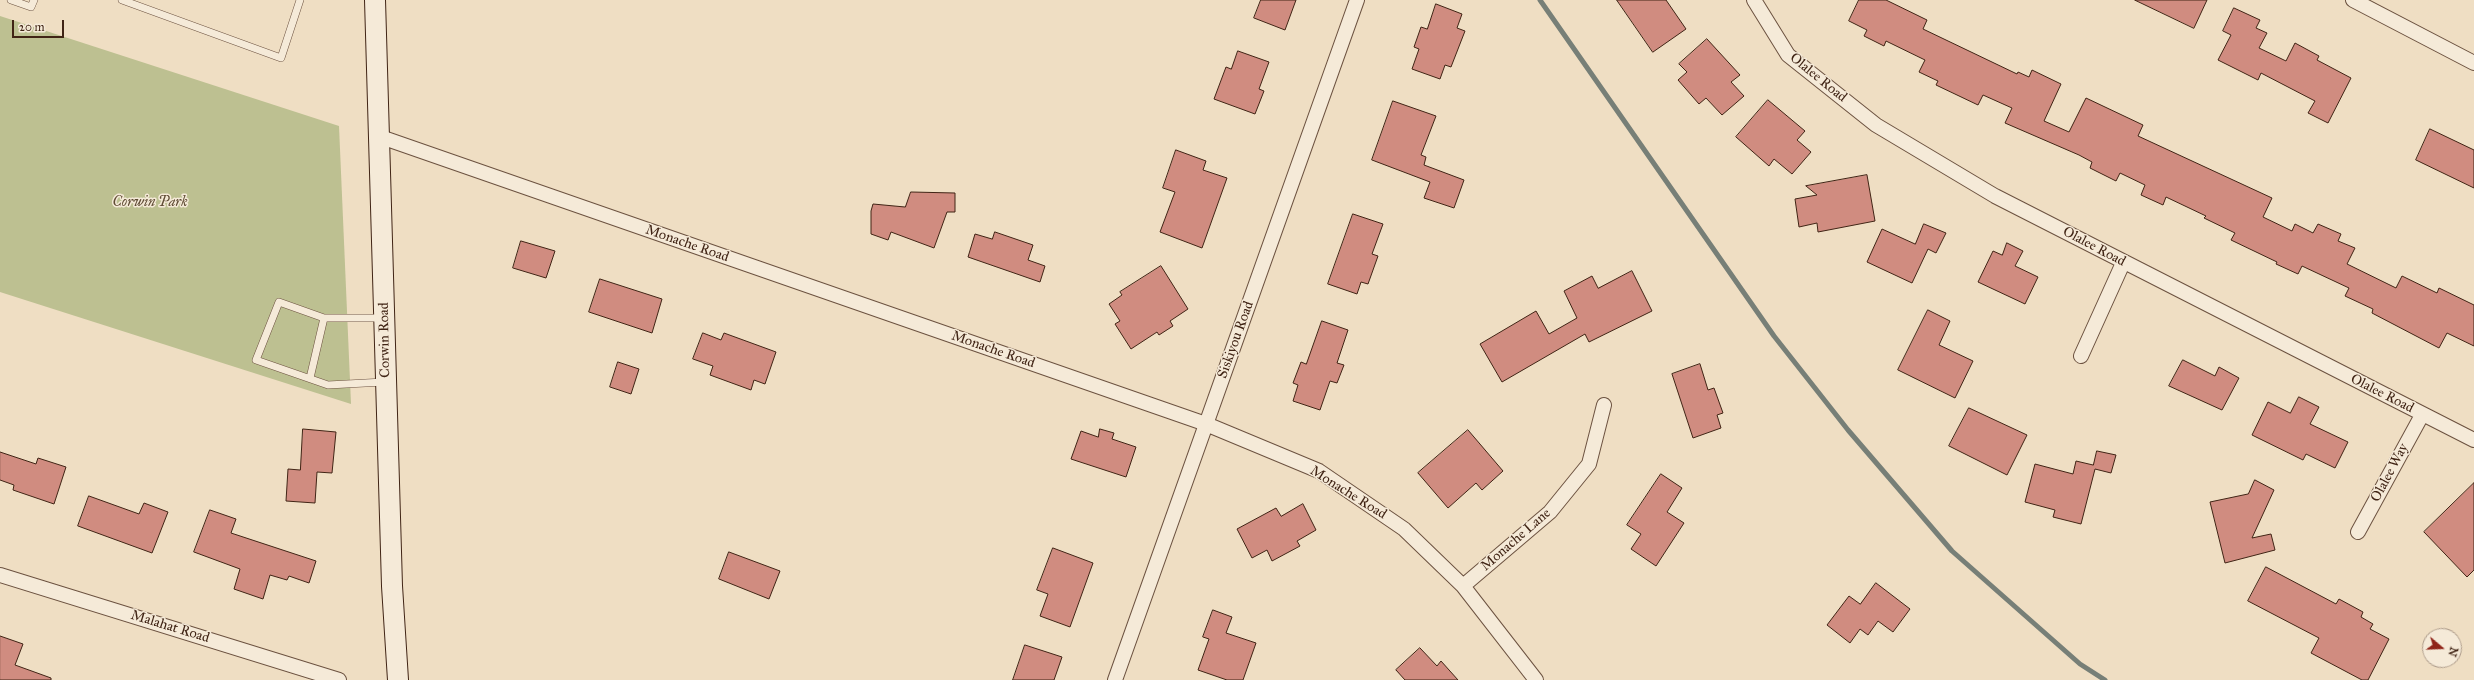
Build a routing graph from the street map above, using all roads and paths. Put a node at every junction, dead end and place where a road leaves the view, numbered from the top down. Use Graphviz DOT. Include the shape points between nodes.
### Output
graph roads {
  1 [pos="11,0"];
  2 [pos="34,0"];
  3 [pos="122,0"];
  4 [pos="300,0"];
  5 [pos="375,0"];
  6 [pos="1357,0"];
  7 [pos="1754,0"];
  8 [pos="2353,0"];
  9 [pos="2474,63"];
  10 [pos="378,136"];
  11 [pos="2123,263"];
  12 [pos="324,318"];
  13 [pos="385,318"];
  14 [pos="2081,356"];
  15 [pos="310,378"];
  16 [pos="386,382"];
  17 [pos="1604,405"];
  18 [pos="2422,414"];
  19 [pos="1206,424"];
  20 [pos="2474,440"];
  21 [pos="2358,532"];
  22 [pos="0,574"];
  23 [pos="1463,586"];
  24 [pos="340,680"];
  25 [pos="398,680"];
  26 [pos="1114,680"];
  27 [pos="1536,680"];
  1 -- 2 [label="lane" via="31,7"];
  3 -- 4 [label="lane" via="281,58"];
  5 -- 10 [label="main road, Corwin Road"];
  6 -- 19 [label="street, Siskiyou Road"];
  7 -- 11 [label="street, Olalee Road" via="1788,55 1876,125 1995,196"];
  8 -- 9 [label="street"];
  10 -- 13 [label="main road, Corwin Road"];
  10 -- 19 [label="street, Monache Road"];
  11 -- 14 [label="street"];
  11 -- 18 [label="street, Olalee Road"];
  12 -- 13 [label="lane"];
  12 -- 15 [label="lane"];
  12 -- 15 [label="lane" via="279,302 256,360"];
  13 -- 16 [label="main road, Corwin Road"];
  15 -- 16 [label="lane" via="328,385"];
  16 -- 25 [label="main road, Corwin Road"];
  17 -- 23 [label="street, Monache Lane" via="1589,464 1550,512"];
  18 -- 20 [label="street, Olalee Road"];
  18 -- 21 [label="street, Olalee Way"];
  19 -- 23 [label="street, Monache Road" via="1319,472 1404,529"];
  19 -- 26 [label="street, Siskiyou Road"];
  22 -- 24 [label="street, Malahat Road"];
  23 -- 27 [label="street, Monache Road"];
}
